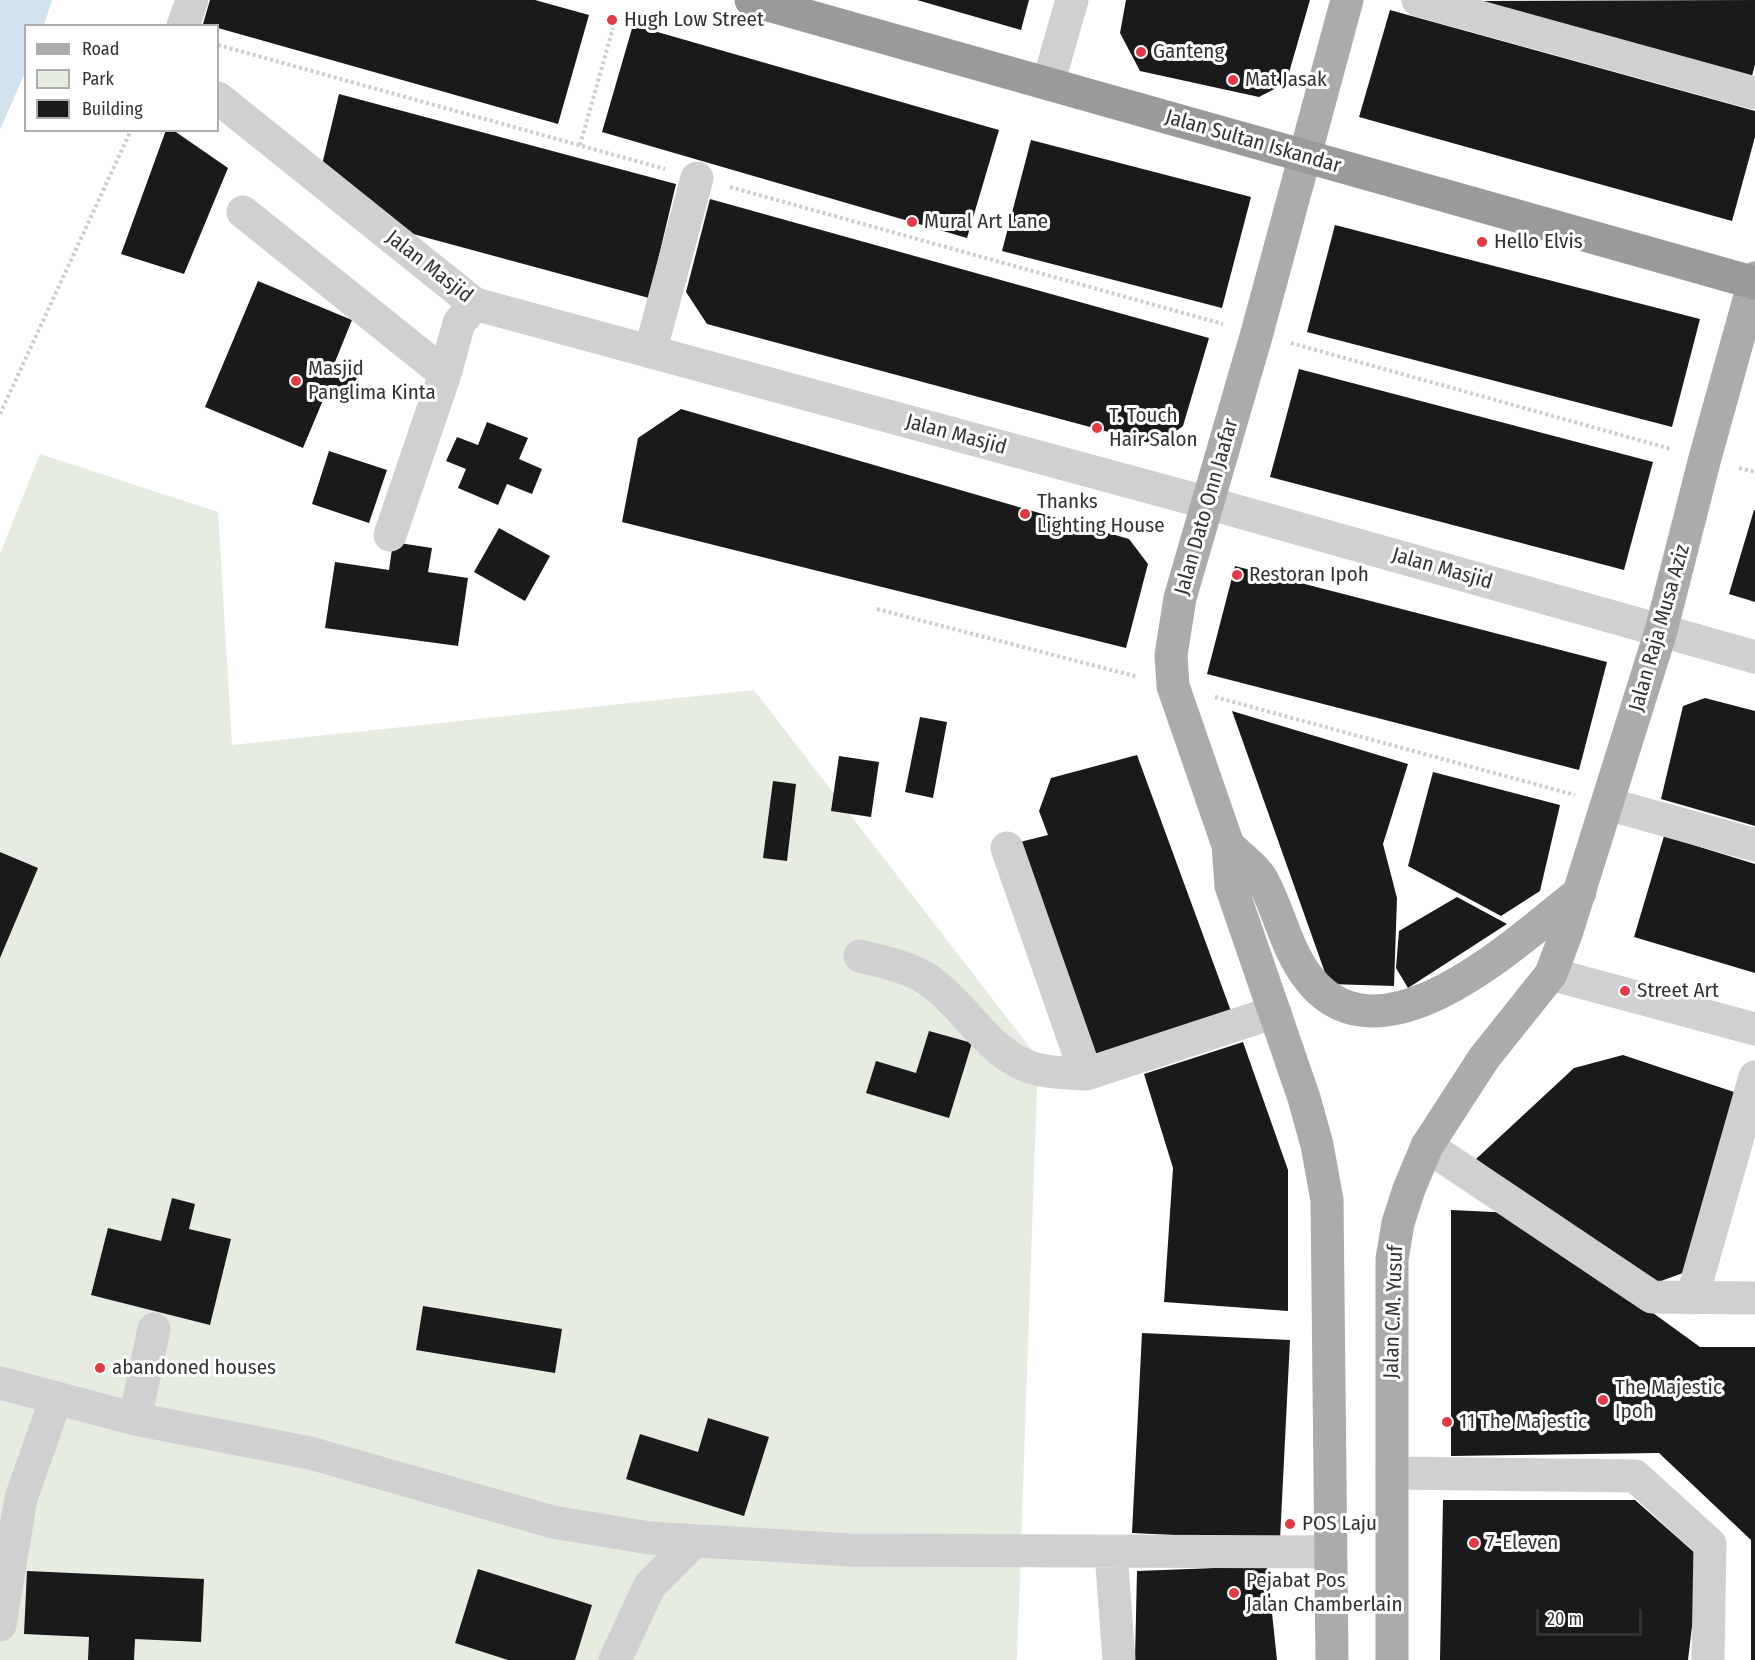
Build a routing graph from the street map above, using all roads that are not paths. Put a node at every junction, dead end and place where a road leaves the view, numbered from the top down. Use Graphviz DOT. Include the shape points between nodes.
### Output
graph roads {
  1 [pos="192,0"];
  2 [pos="751,0"];
  3 [pos="1072,0"];
  4 [pos="1347,0"];
  5 [pos="1418,0"];
  6 [pos="184,24"];
  7 [pos="1048,84"];
  8 [pos="1755,93"];
  9 [pos="219,99"];
  10 [pos="1303,156"];
  11 [pos="697,178"];
  12 [pos="243,212"];
  13 [pos="1754,281"];
  14 [pos="475,304"];
  15 [pos="650,352"];
  16 [pos="445,374"];
  17 [pos="1208,503"];
  18 [pos="390,535"];
  19 [pos="1661,631"];
  20 [pos="1755,657"];
  21 [pos="1608,804"];
  22 [pos="1228,845"];
  23 [pos="1755,845"];
  24 [pos="1007,848"];
  25 [pos="1580,892"];
  26 [pos="860,956"];
  27 [pos="1551,974"];
  28 [pos="1275,1012"];
  29 [pos="1755,1029"];
  30 [pos="1086,1074"];
  31 [pos="1755,1077"];
  32 [pos="1427,1146"];
  33 [pos="1692,1298"];
  34 [pos="1755,1298"];
  35 [pos="154,1329"];
  36 [pos="0,1383"];
  37 [pos="56,1399"];
  38 [pos="135,1419"];
  39 [pos="1392,1473"];
  40 [pos="694,1541"];
  41 [pos="1111,1552"];
  42 [pos="1329,1552"];
  43 [pos="0,1625"];
  44 [pos="615,1660"];
  45 [pos="1119,1660"];
  46 [pos="1332,1660"];
  47 [pos="1392,1660"];
  48 [pos="1708,1660"];
  1 -- 6 [label="street"];
  2 -- 7 [label="highway, Jalan Sultan Iskandar"];
  3 -- 7 [label="street"];
  4 -- 10 [label="main road, Jalan Dato Onn Jaafar"];
  5 -- 8 [label="street"];
  7 -- 10 [label="highway, Jalan Sultan Iskandar"];
  9 -- 14 [label="street, Jalan Masjid"];
  10 -- 13 [label="highway, Jalan Sultan Iskandar"];
  10 -- 17 [label="main road, Jalan Dato Onn Jaafar"];
  11 -- 15 [label="street"];
  12 -- 16 [label="street"];
  13 -- 19 [label="main road, Jalan Raja Musa Aziz"];
  14 -- 15 [label="street, Jalan Masjid"];
  14 -- 16 [label="street" via="459,323"];
  15 -- 17 [label="street, Jalan Masjid"];
  16 -- 18 [label="street"];
  17 -- 19 [label="street, Jalan Masjid"];
  17 -- 22 [label="main road, Jalan Dato Onn Jaafar" via="1180,598 1171,655 1173,686"];
  19 -- 20 [label="street, Jalan Masjid"];
  19 -- 21 [label="main road, Jalan Raja Musa Aziz"];
  21 -- 23 [label="street"];
  21 -- 25 [label="main road, Jalan Raja Musa Aziz"];
  22 -- 25 [label="main road" via="1262,879 1307,977 1333,1001 1366,1011 1401,1009 1442,994"];
  22 -- 28 [label="main road, Jalan Dato Onn Jaafar" via="1231,886"];
  24 -- 30 [label="street"];
  25 -- 27 [label="main road, Jalan Raja Musa Aziz"];
  26 -- 30 [label="street" via="900,966 928,979 1019,1063 1056,1073"];
  27 -- 29 [label="street"];
  27 -- 32 [label="main road, Jalan C.M. Yusuf" via="1484,1058"];
  28 -- 30 [label="street"];
  28 -- 42 [label="main road" via="1317,1145 1327,1200"];
  31 -- 33 [label="street"];
  32 -- 33 [label="street" via="1652,1297"];
  32 -- 39 [label="main road, Jalan C.M. Yusuf" via="1398,1223 1392,1259"];
  33 -- 34 [label="street"];
  35 -- 38 [label="street"];
  36 -- 37 [label="street"];
  37 -- 38 [label="street"];
  37 -- 43 [label="street" via="21,1497"];
  38 -- 40 [label="street" via="310,1453 553,1522"];
  39 -- 47 [label="main road, Jalan C.M. Yusuf"];
  39 -- 48 [label="street" via="1635,1476 1710,1544"];
  40 -- 41 [label="street" via="850,1550"];
  40 -- 44 [label="street" via="650,1585"];
  41 -- 42 [label="street"];
  41 -- 45 [label="street"];
  42 -- 46 [label="main road"];
}
